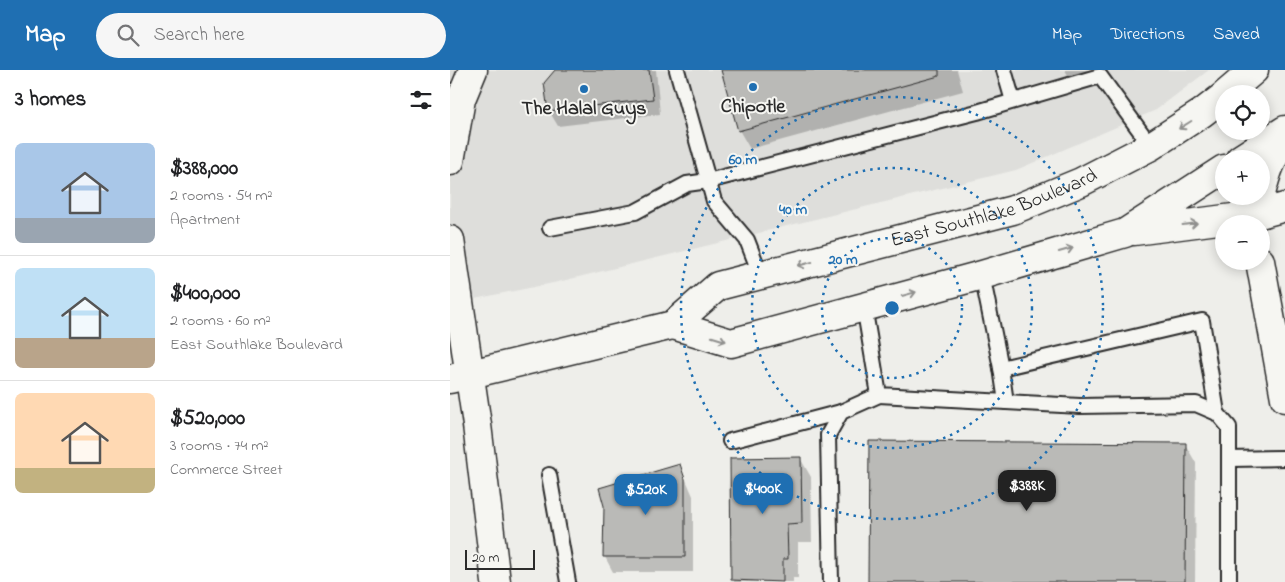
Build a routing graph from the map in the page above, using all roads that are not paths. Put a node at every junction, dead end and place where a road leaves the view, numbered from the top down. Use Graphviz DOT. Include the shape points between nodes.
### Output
graph roads {
  1 [pos="473,70"];
  2 [pos="677,70"];
  3 [pos="1004,70"];
  4 [pos="1254,70"];
  5 [pos="1237,85"];
  6 [pos="1013,101"];
  7 [pos="1215,103"];
  8 [pos="1285,130"];
  9 [pos="1285,141"];
  10 [pos="1151,146"];
  11 [pos="1254,150"];
  12 [pos="450,161"];
  13 [pos="1215,175"];
  14 [pos="708,181"];
  15 [pos="1259,207"];
  16 [pos="1285,207"];
  17 [pos="550,228"];
  18 [pos="1125,232"];
  19 [pos="450,240"];
  20 [pos="1262,270"];
  21 [pos="982,274"];
  22 [pos="762,276"];
  23 [pos="864,306"];
  24 [pos="672,325"];
  25 [pos="1001,368"];
  26 [pos="460,377"];
  27 [pos="879,395"];
  28 [pos="1285,398"];
  29 [pos="1006,402"];
  30 [pos="840,412"];
  31 [pos="1217,414"];
  32 [pos="730,441"];
  33 [pos="1285,458"];
  34 [pos="1229,459"];
  35 [pos="549,475"];
  36 [pos="496,582"];
  37 [pos="568,582"];
  38 [pos="830,582"];
  39 [pos="1229,582"];
  1 -- 12 [label="main road" via="461,99"];
  2 -- 14 [label="lane"];
  3 -- 6 [label="lane"];
  4 -- 5 [label="main road, East Southlake Boulevard"];
  6 -- 10 [label="lane" via="1100,76"];
  6 -- 14 [label="lane"];
  7 -- 10 [label="main road, East Southlake Boulevard, one-way"];
  8 -- 11 [label="main road"];
  9 -- 15 [label="main road" via="1268,168"];
  10 -- 22 [label="main road, East Southlake Boulevard, one-way" via="1081,182 1013,210"];
  13 -- 18 [label="main road"];
  14 -- 17 [label="lane" via="687,184 636,212"];
  14 -- 22 [label="lane" via="714,201 747,240"];
  15 -- 16 [label="main road"];
  18 -- 15 [label="main road, one-way"];
  21 -- 18 [label="main road, one-way"];
  19 -- 26 [label="main road"];
  20 -- 28 [label="main road"];
  23 -- 21 [label="main road, one-way"];
  21 -- 25 [label="lane"];
  22 -- 24 [label="main road, East Southlake Boulevard" via="718,286"];
  24 -- 23 [label="main road, one-way" via="731,343"];
  23 -- 27 [label="lane"];
  24 -- 26 [label="main road, East Southlake Boulevard"];
  25 -- 29 [label="lane"];
  25 -- 31 [label="lane" via="1202,321"];
  26 -- 36 [label="main road"];
  27 -- 29 [label="lane"];
  27 -- 30 [label="lane"];
  29 -- 31 [label="lane" via="1080,406 1196,404"];
  30 -- 32 [label="lane"];
  30 -- 38 [label="lane" via="828,434"];
  31 -- 34 [label="lane" via="1229,428"];
  33 -- 34 [label="lane"];
  34 -- 39 [label="lane"];
  35 -- 37 [label="lane"];
}
